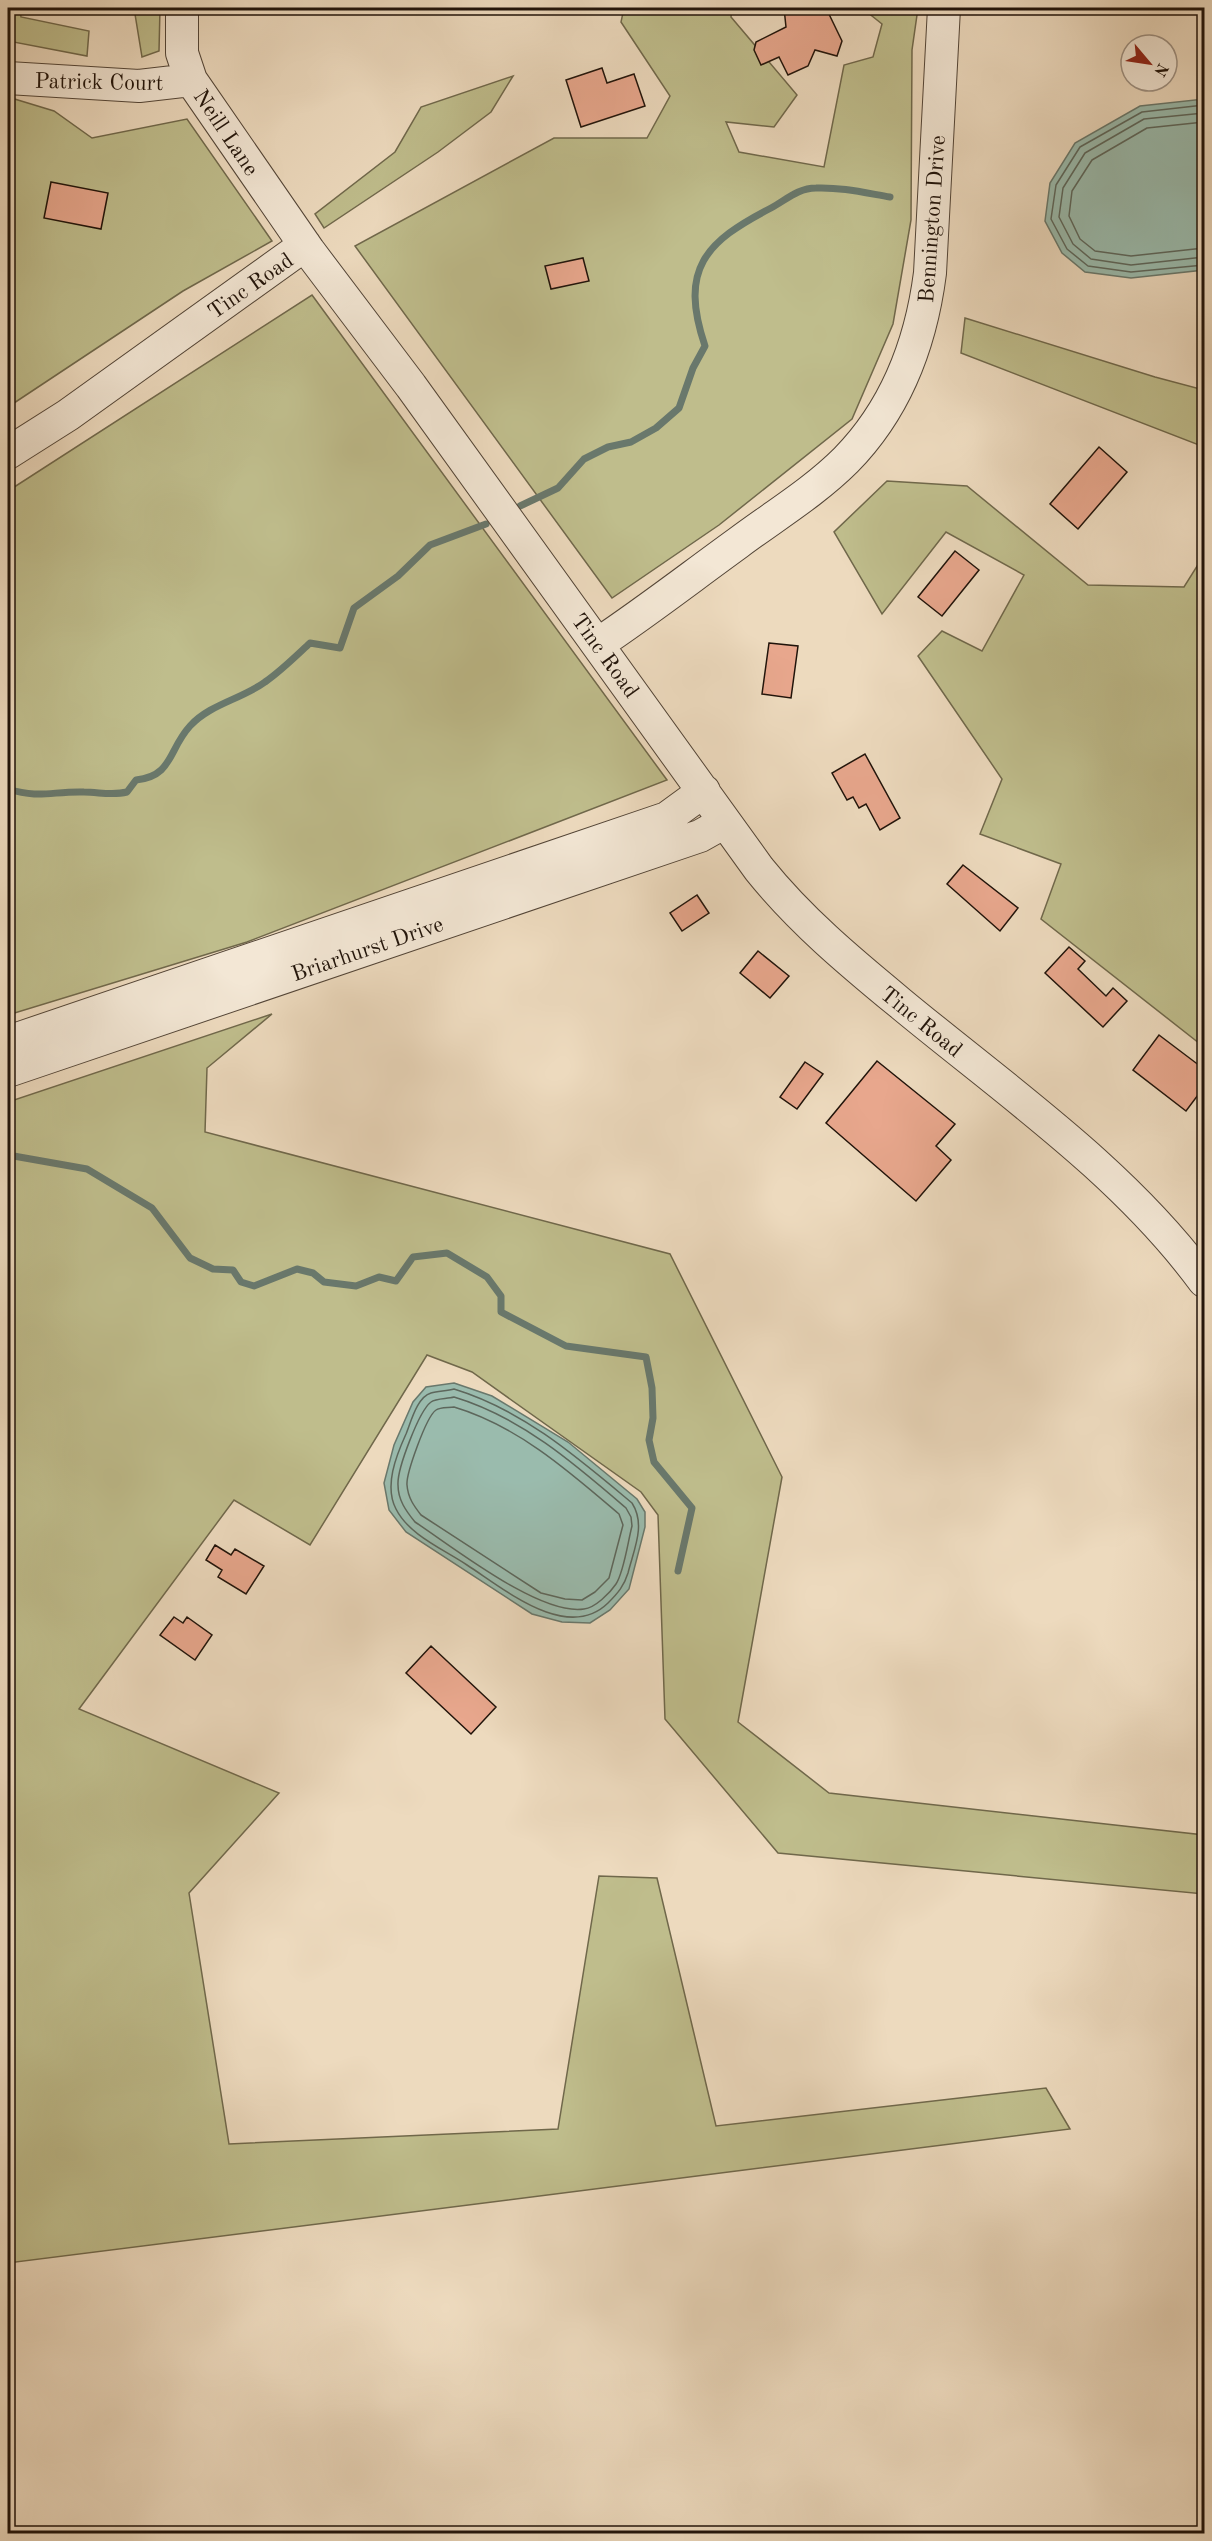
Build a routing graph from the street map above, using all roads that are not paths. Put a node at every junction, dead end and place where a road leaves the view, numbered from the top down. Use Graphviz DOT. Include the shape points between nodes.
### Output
graph roads {
  1 [pos="182,8"];
  2 [pos="944,8"];
  3 [pos="8,78"];
  4 [pos="191,80"];
  5 [pos="305,245"];
  6 [pos="8,453"];
  7 [pos="598,644"];
  8 [pos="704,791"];
  9 [pos="726,822"];
  10 [pos="8,1042"];
  11 [pos="8,1071"];
  12 [pos="1204,1281"];
  1 -- 4 [label="street, Neill Lane" via="182,53"];
  2 -- 7 [label="street, Bennington Drive" via="930,273 913,354 894,393 846,460 809,492"];
  3 -- 4 [label="street, Patrick Court" via="139,86"];
  4 -- 5 [label="street, Neill Lane"];
  5 -- 6 [label="street, Tinc Road" via="68,415"];
  5 -- 7 [label="street, Tinc Road"];
  7 -- 8 [label="street, Tinc Road"];
  8 -- 9 [label="street, Tinc Road"];
  8 -- 10 [label="street, Briarhurst Drive" via="667,818"];
  9 -- 11 [label="street, Briarhurst Drive" via="700,836"];
  9 -- 12 [label="street, Tinc Road" via="774,888 818,934 1121,1187 1174,1242"];
}
